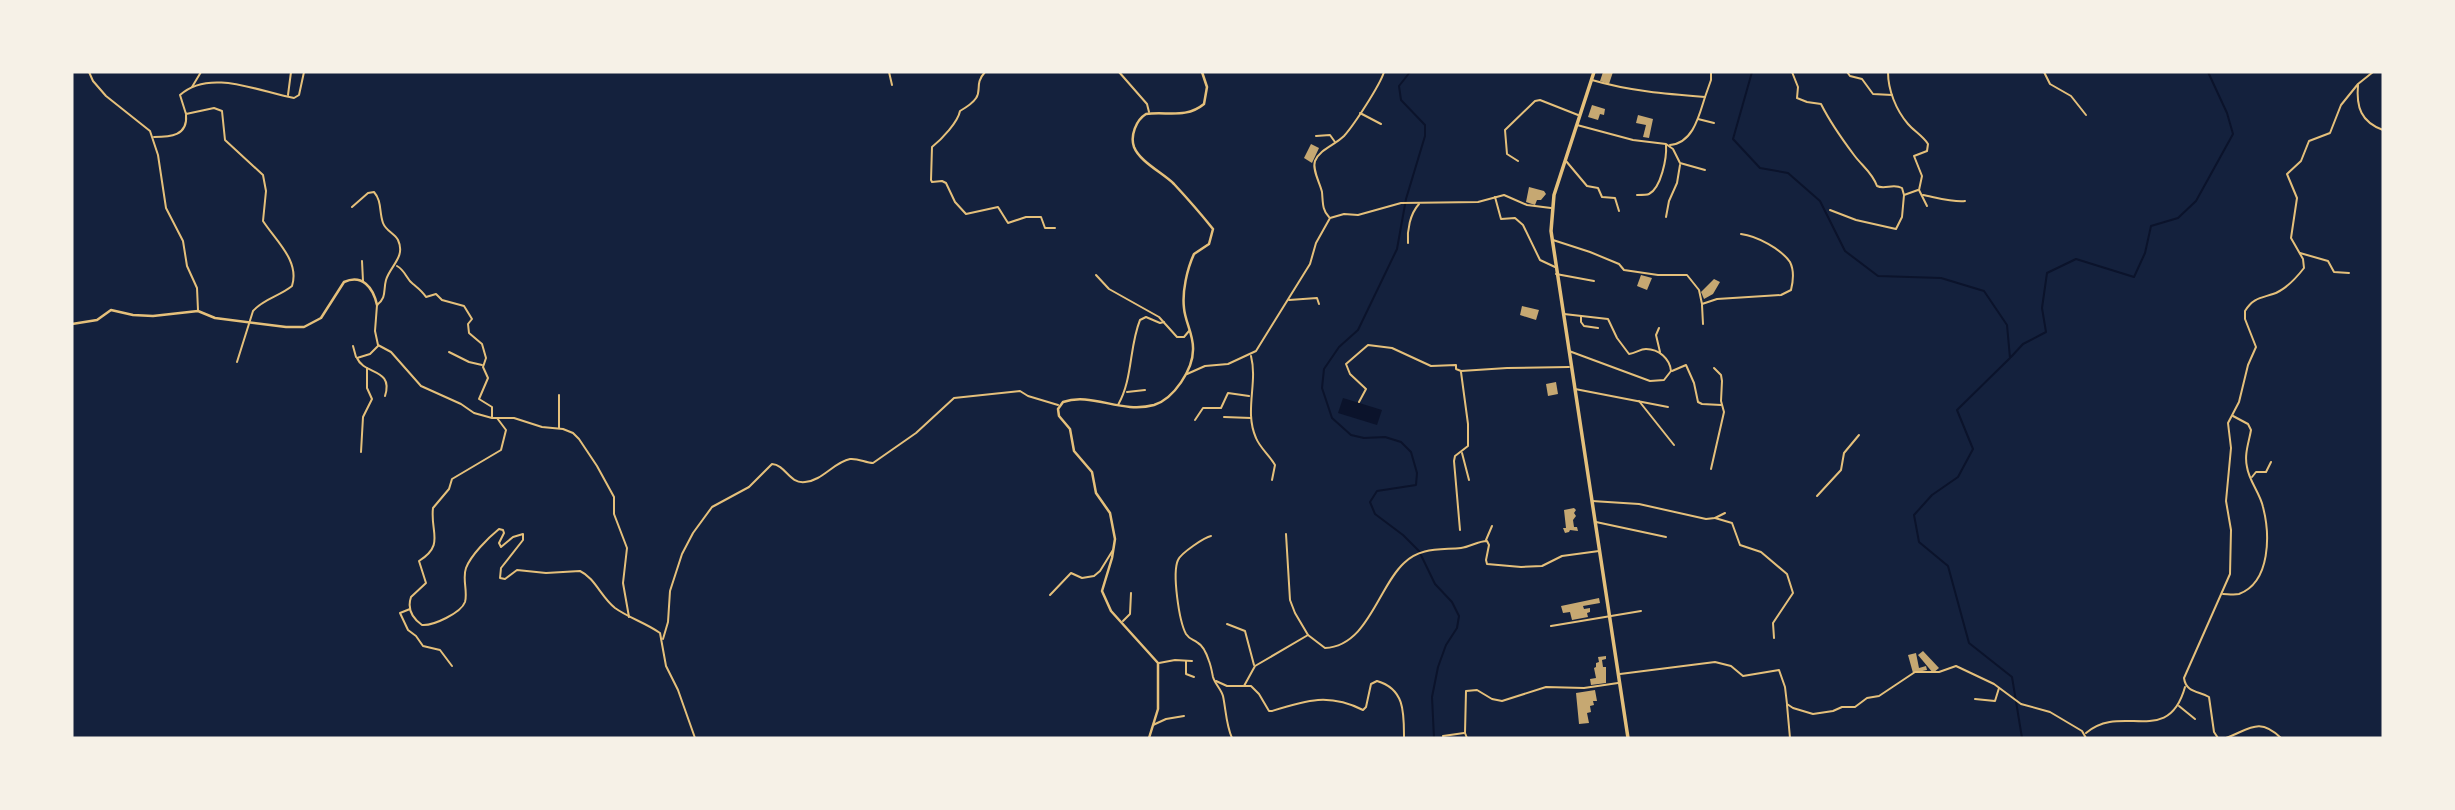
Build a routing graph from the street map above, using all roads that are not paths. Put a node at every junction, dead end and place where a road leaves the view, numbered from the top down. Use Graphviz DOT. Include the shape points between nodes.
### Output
graph roads {
  1 [pos="89,72"];
  2 [pos="201,72"];
  3 [pos="291,72"];
  4 [pos="304,72"];
  5 [pos="889,72"];
  6 [pos="985,72"];
  7 [pos="1119,72"];
  8 [pos="1202,72"];
  9 [pos="1384,72"];
  10 [pos="1594,72"];
  11 [pos="1711,72"];
  12 [pos="1792,72"];
  13 [pos="1847,72"];
  14 [pos="1888,72"];
  15 [pos="2044,72"];
  16 [pos="2373,72"];
  17 [pos="1591,80"];
  18 [pos="2358,83"];
  19 [pos="892,85"];
  20 [pos="192,88"];
  21 [pos="1893,95"];
  22 [pos="287,97"];
  23 [pos="1705,97"];
  24 [pos="1360,112"];
  25 [pos="1149,113"];
  26 [pos="186,114"];
  27 [pos="2086,115"];
  28 [pos="1579,116"];
  29 [pos="1697,119"];
  30 [pos="1714,123"];
  31 [pos="1381,124"];
  32 [pos="1576,125"];
  33 [pos="2383,130"];
  34 [pos="1316,136"];
  35 [pos="152,137"];
  36 [pos="1335,143"];
  37 [pos="1668,145"];
  38 [pos="1565,160"];
  39 [pos="1518,161"];
  40 [pos="1680,163"];
  41 [pos="1705,170"];
  42 [pos="1919,190"];
  43 [pos="1637,195"];
  44 [pos="1904,195"];
  45 [pos="1922,195"];
  46 [pos="1495,197"];
  47 [pos="1965,201"];
  48 [pos="1420,203"];
  49 [pos="1927,206"];
  50 [pos="352,207"];
  51 [pos="1552,209"];
  52 [pos="1830,210"];
  53 [pos="1619,211"];
  54 [pos="1665,217"];
  55 [pos="1330,218"];
  56 [pos="1055,228"];
  57 [pos="1741,234"];
  58 [pos="1552,240"];
  59 [pos="1408,243"];
  60 [pos="2299,253"];
  61 [pos="362,261"];
  62 [pos="396,265"];
  63 [pos="1555,267"];
  64 [pos="2349,273"];
  65 [pos="1556,274"];
  66 [pos="1096,275"];
  67 [pos="363,281"];
  68 [pos="1594,281"];
  69 [pos="1288,300"];
  70 [pos="1319,304"];
  71 [pos="1702,304"];
  72 [pos="377,305"];
  73 [pos="198,311"];
  74 [pos="1563,314"];
  75 [pos="1581,315"];
  76 [pos="249,322"];
  77 [pos="1164,323"];
  78 [pos="72,324"];
  79 [pos="1703,324"];
  80 [pos="1598,328"];
  81 [pos="1659,328"];
  82 [pos="1190,330"];
  83 [pos="378,345"];
  84 [pos="353,346"];
  85 [pos="1568,351"];
  86 [pos="449,352"];
  87 [pos="1661,354"];
  88 [pos="1251,355"];
  89 [pos="357,358"];
  90 [pos="237,362"];
  91 [pos="483,365"];
  92 [pos="1570,367"];
  93 [pos="367,368"];
  94 [pos="1714,368"];
  95 [pos="1461,371"];
  96 [pos="1671,371"];
  97 [pos="1185,374"];
  98 [pos="1574,389"];
  99 [pos="1145,390"];
  100 [pos="1126,392"];
  101 [pos="384,396"];
  102 [pos="559,396"];
  103 [pos="1251,396"];
  104 [pos="1638,401"];
  105 [pos="1359,402"];
  106 [pos="1722,404"];
  107 [pos="1059,406"];
  108 [pos="1118,406"];
  109 [pos="1668,407"];
  110 [pos="2232,415"];
  111 [pos="1224,416"];
  112 [pos="492,418"];
  113 [pos="497,418"];
  114 [pos="1252,418"];
  115 [pos="1195,420"];
  116 [pos="559,429"];
  117 [pos="1859,435"];
  118 [pos="1674,445"];
  119 [pos="361,452"];
  120 [pos="1462,452"];
  121 [pos="2272,462"];
  122 [pos="1711,469"];
  123 [pos="2251,478"];
  124 [pos="1469,480"];
  125 [pos="1272,481"];
  126 [pos="1817,496"];
  127 [pos="1591,501"];
  128 [pos="1725,513"];
  129 [pos="1715,518"];
  130 [pos="1595,522"];
  131 [pos="1492,526"];
  132 [pos="1460,530"];
  133 [pos="1286,534"];
  134 [pos="1211,536"];
  135 [pos="1666,537"];
  136 [pos="1486,541"];
  137 [pos="1114,550"];
  138 [pos="1599,551"];
  139 [pos="1130,593"];
  140 [pos="2222,594"];
  141 [pos="1050,595"];
  142 [pos="410,609"];
  143 [pos="1642,611"];
  144 [pos="1609,617"];
  145 [pos="629,618"];
  146 [pos="1122,622"];
  147 [pos="1227,624"];
  148 [pos="1551,625"];
  149 [pos="1308,635"];
  150 [pos="1774,638"];
  151 [pos="663,640"];
  152 [pos="1186,660"];
  153 [pos="1192,661"];
  154 [pos="1158,663"];
  155 [pos="452,666"];
  156 [pos="1255,666"];
  157 [pos="1619,674"];
  158 [pos="1194,677"];
  159 [pos="1215,680"];
  160 [pos="1620,683"];
  161 [pos="2185,684"];
  162 [pos="1244,685"];
  163 [pos="1999,687"];
  164 [pos="1975,699"];
  165 [pos="1787,704"];
  166 [pos="2178,706"];
  167 [pos="1184,716"];
  168 [pos="2195,719"];
  169 [pos="1153,726"];
  170 [pos="1465,733"];
  171 [pos="2085,734"];
  172 [pos="1443,736"];
  173 [pos="695,738"];
  174 [pos="1149,738"];
  175 [pos="1232,738"];
  176 [pos="1404,738"];
  177 [pos="1467,738"];
  178 [pos="1628,738"];
  179 [pos="1790,738"];
  180 [pos="2086,738"];
  181 [pos="2218,738"];
  182 [pos="2226,738"];
  183 [pos="2281,738"];
  1 -- 35 [label="street" via="98,88 148,127"];
  2 -- 20 [label="street"];
  3 -- 22 [label="street"];
  4 -- 22 [label="street" via="298,97"];
  5 -- 19 [label="street"];
  6 -- 56 [label="street" via="975,102 960,111 959,120 932,148 930,180 946,183 954,202 966,214 998,207 1008,223 1041,217 1045,228"];
  7 -- 25 [label="street" via="1147,104"];
  8 -- 25 [label="street" via="1207,94 1204,104 1175,114"];
  9 -- 24 [label="street"];
  10 -- 17 [label="highway"];
  11 -- 23 [label="street"];
  12 -- 44 [label="street" via="1797,98 1821,104 1877,186 1896,185"];
  13 -- 21 [label="street" via="1862,79 1873,93"];
  14 -- 21 [label="street"];
  15 -- 27 [label="street" via="2050,84 2071,96"];
  16 -- 18 [label="street"];
  17 -- 23 [label="street"];
  17 -- 28 [label="highway"];
  18 -- 33 [label="street" via="2361,115"];
  18 -- 60 [label="street" via="2339,108 2330,133 2309,141 2301,161 2287,174 2296,195 2291,236"];
  20 -- 22 [label="street" via="217,83"];
  20 -- 26 [label="street" via="180,95"];
  21 -- 42 [label="street" via="1903,118 1928,144 1927,151 1914,156 1922,176"];
  23 -- 29 [label="street"];
  24 -- 31 [label="street"];
  24 -- 36 [label="street"];
  25 -- 82 [label="street" via="1141,117 1134,132 1137,152 1172,182 1213,229 1209,244 1191,261 1184,303"];
  26 -- 35 [label="street" via="186,126 179,134"];
  26 -- 76 [label="street" via="210,108 222,111 225,140 263,175 263,221 291,262 292,286 256,308"];
  28 -- 32 [label="highway"];
  28 -- 39 [label="street" via="1535,101 1505,130 1507,154"];
  29 -- 30 [label="street"];
  29 -- 37 [label="street" via="1684,141"];
  32 -- 37 [label="street"];
  32 -- 38 [label="highway"];
  34 -- 36 [label="street" via="1330,135"];
  35 -- 73 [label="street" via="166,208 183,241 197,288"];
  36 -- 55 [label="street" via="1317,157 1314,168"];
  37 -- 40 [label="street"];
  37 -- 43 [label="street" via="1665,166 1652,192"];
  38 -- 51 [label="highway"];
  38 -- 53 [label="street" via="1587,186 1601,189 1602,197 1615,198"];
  40 -- 41 [label="street"];
  40 -- 54 [label="street"];
  42 -- 44 [label="street"];
  42 -- 45 [label="street"];
  44 -- 52 [label="street" via="1902,217 1895,229"];
  45 -- 47 [label="street"];
  45 -- 49 [label="street"];
  46 -- 48 [label="street"];
  46 -- 51 [label="street" via="1504,195"];
  46 -- 63 [label="street" via="1501,219 1515,218 1523,225 1539,260"];
  48 -- 55 [label="street"];
  48 -- 59 [label="street" via="1410,222"];
  50 -- 62 [label="street" via="368,193 376,194 384,226 398,241"];
  51 -- 58 [label="highway"];
  55 -- 69 [label="street"];
  57 -- 71 [label="street" via="1765,243 1789,261 1791,290"];
  58 -- 63 [label="highway"];
  58 -- 71 [label="street" via="1619,264 1624,270 1687,275 1699,290"];
  60 -- 64 [label="street" via="2328,261 2334,272"];
  60 -- 110 [label="street" via="2302,271 2280,290 2256,298 2245,311 2256,347"];
  61 -- 67 [label="street"];
  62 -- 72 [label="street"];
  62 -- 91 [label="street" via="426,297 436,294 464,306 472,319 469,333 482,344"];
  63 -- 65 [label="highway"];
  65 -- 68 [label="street"];
  65 -- 74 [label="highway"];
  66 -- 77 [label="street" via="1109,289"];
  67 -- 72 [label="street"];
  67 -- 76 [label="street" via="345,281 325,313 308,326"];
  69 -- 70 [label="street" via="1317,298"];
  69 -- 88 [label="street"];
  71 -- 79 [label="street"];
  72 -- 83 [label="street"];
  73 -- 76 [label="street"];
  73 -- 78 [label="street" via="153,316 111,310 97,320"];
  74 -- 75 [label="street"];
  74 -- 85 [label="highway"];
  75 -- 80 [label="street" via="1584,326"];
  75 -- 87 [label="street" via="1608,319 1629,354 1645,349"];
  76 -- 90 [label="street"];
  77 -- 82 [label="street" via="1177,337"];
  77 -- 100 [label="street" via="1146,317 1140,320"];
  81 -- 87 [label="street" via="1656,335"];
  82 -- 97 [label="street" via="1194,352"];
  83 -- 89 [label="street" via="372,353"];
  83 -- 112 [label="street" via="391,352 425,388"];
  84 -- 89 [label="street"];
  85 -- 92 [label="highway"];
  85 -- 96 [label="street" via="1650,381 1664,380"];
  86 -- 91 [label="street"];
  87 -- 96 [label="street"];
  88 -- 97 [label="street"];
  88 -- 103 [label="street"];
  89 -- 93 [label="street"];
  91 -- 112 [label="street" via="488,378 478,399 492,407"];
  92 -- 95 [label="street"];
  92 -- 98 [label="highway"];
  93 -- 101 [label="street" via="384,379"];
  93 -- 119 [label="street" via="372,399 363,417"];
  94 -- 106 [label="street" via="1721,375"];
  95 -- 105 [label="street" via="1456,365 1431,366 1392,348 1368,345 1346,365 1366,389"];
  95 -- 120 [label="street" via="1468,424 1468,446"];
  96 -- 106 [label="street" via="1686,365 1698,402"];
  97 -- 108 [label="street" via="1163,401 1133,408"];
  98 -- 104 [label="street"];
  98 -- 127 [label="highway"];
  99 -- 100 [label="street"];
  100 -- 108 [label="street"];
  102 -- 116 [label="street"];
  103 -- 114 [label="street"];
  103 -- 115 [label="street" via="1228,393 1221,408 1203,408"];
  104 -- 109 [label="street"];
  104 -- 118 [label="street"];
  106 -- 122 [label="street" via="1724,415"];
  107 -- 108 [label="street" via="1075,399"];
  107 -- 137 [label="street" via="1074,451 1092,472 1097,495 1109,510"];
  107 -- 151 [label="street" via="1020,391 956,397 873,464 850,459 815,479 800,482 776,463 768,466 749,487 712,506 685,546 670,591"];
  110 -- 123 [label="street" via="2251,430 2246,460"];
  110 -- 140 [label="street" via="2226,501 2232,565"];
  111 -- 114 [label="street"];
  112 -- 113 [label="street"];
  113 -- 116 [label="street"];
  113 -- 142 [label="street" via="506,430 502,450 452,479 433,508 435,542 419,561 426,583 411,597"];
  114 -- 125 [label="street" via="1256,439 1275,465"];
  116 -- 145 [label="street" via="573,433 587,449 614,497 614,514 627,548 624,590"];
  117 -- 126 [label="street" via="1844,453 1841,470"];
  120 -- 124 [label="street"];
  120 -- 132 [label="street" via="1454,461"];
  121 -- 123 [label="street" via="2266,471 2255,472"];
  123 -- 140 [label="street" via="2263,506 2266,558 2247,588 2238,594"];
  127 -- 129 [label="street" via="1639,504"];
  127 -- 130 [label="highway"];
  128 -- 129 [label="street"];
  129 -- 150 [label="street" via="1732,523 1740,545 1761,552 1791,579 1793,593 1773,623"];
  130 -- 135 [label="street"];
  130 -- 138 [label="highway"];
  131 -- 136 [label="street"];
  133 -- 149 [label="street" via="1290,600"];
  134 -- 159 [label="street" via="1182,553 1175,570 1181,622 1188,637 1203,649"];
  136 -- 138 [label="street" via="1489,565 1542,566 1558,557"];
  136 -- 149 [label="street" via="1463,548 1426,550 1402,564 1370,618 1330,648"];
  137 -- 141 [label="street" via="1097,574 1086,578 1071,573"];
  137 -- 146 [label="street" via="1103,594"];
  138 -- 144 [label="highway"];
  139 -- 146 [label="street" via="1130,614"];
  140 -- 161 [label="street" via="2186,672"];
  142 -- 145 [label="street" via="415,620 425,626 461,608 467,566 502,529 500,547 519,534 524,538 501,568 501,579 517,569 580,571"];
  142 -- 155 [label="street" via="400,613 408,631 423,646 440,650"];
  143 -- 144 [label="street"];
  144 -- 148 [label="street"];
  144 -- 157 [label="highway"];
  145 -- 151 [label="street" via="654,629"];
  146 -- 154 [label="street"];
  147 -- 156 [label="street" via="1245,631"];
  149 -- 156 [label="street"];
  151 -- 173 [label="street" via="666,666"];
  152 -- 153 [label="street"];
  152 -- 154 [label="street"];
  152 -- 158 [label="street" via="1186,674"];
  154 -- 169 [label="street" via="1158,709"];
  156 -- 162 [label="street"];
  157 -- 160 [label="highway"];
  157 -- 165 [label="street" via="1715,662 1731,666 1743,676 1779,670"];
  159 -- 162 [label="street" via="1227,686"];
  159 -- 175 [label="street"];
  160 -- 170 [label="street" via="1546,687 1502,701 1472,689 1464,699"];
  160 -- 178 [label="highway"];
  161 -- 166 [label="street"];
  161 -- 181 [label="street" via="2209,697"];
  162 -- 176 [label="street" via="1251,685 1272,711 1314,699 1348,702 1363,710 1371,684 1387,684 1402,702"];
  163 -- 164 [label="street" via="1995,701"];
  163 -- 165 [label="street" via="1954,666 1939,672 1915,672 1855,707 1817,714"];
  163 -- 171 [label="street" via="2021,704 2050,712"];
  165 -- 179 [label="street"];
  166 -- 168 [label="street"];
  166 -- 171 [label="street" via="2166,718 2105,723"];
  167 -- 169 [label="street"];
  169 -- 174 [label="street"];
  170 -- 172 [label="street"];
  170 -- 177 [label="street"];
  171 -- 180 [label="street"];
  182 -- 183 [label="street" via="2258,726 2268,727"];
}
